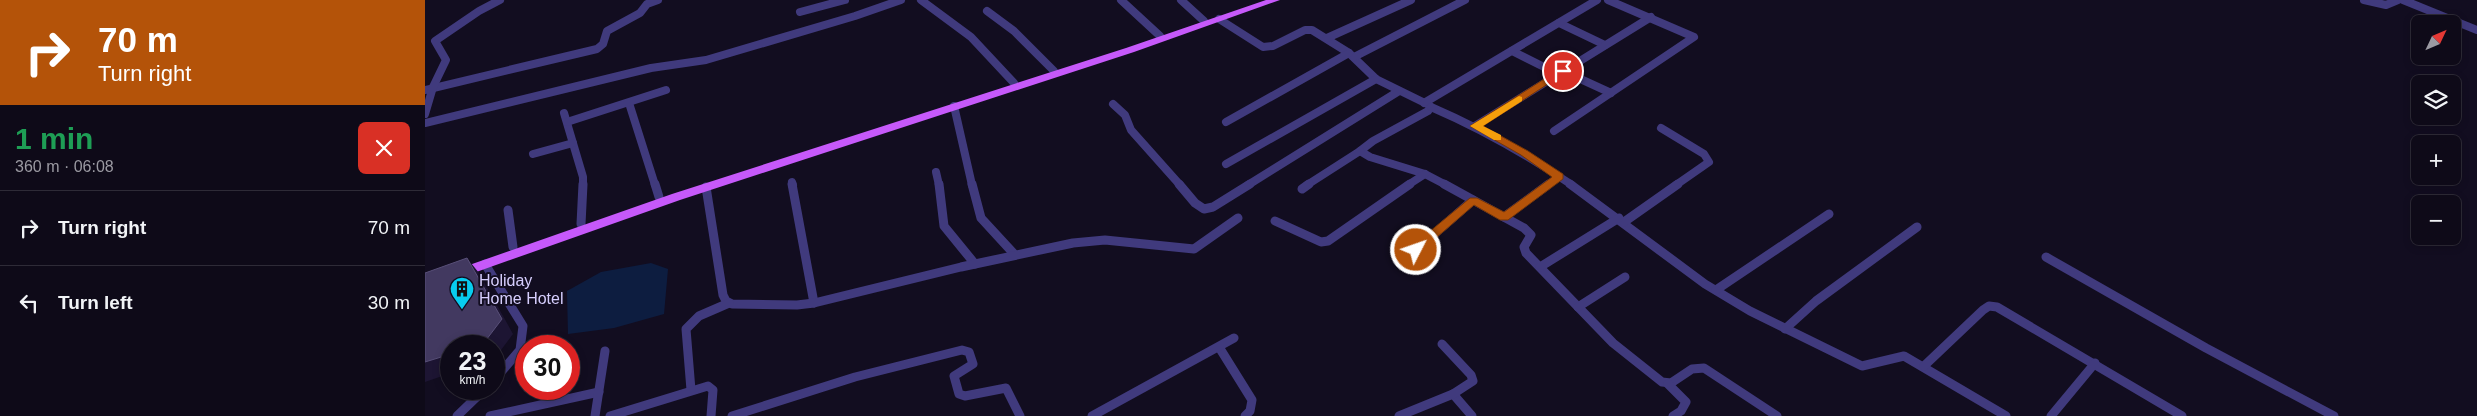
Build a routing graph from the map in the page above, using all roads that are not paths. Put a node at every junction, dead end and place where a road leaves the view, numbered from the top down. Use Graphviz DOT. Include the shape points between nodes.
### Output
graph roads {
  1 [pos="500,0"];
  2 [pos="658,0"];
  3 [pos="845,0"];
  4 [pos="921,0"];
  5 [pos="1121,0"];
  6 [pos="1181,0"];
  7 [pos="1263,0"];
  8 [pos="1275,0"];
  9 [pos="1411,0"];
  10 [pos="1465,0"];
  11 [pos="1597,0"];
  12 [pos="1608,0"];
  13 [pos="2364,0"];
  14 [pos="2398,0"];
  15 [pos="2403,0"];
  16 [pos="896,1"];
  17 [pos="987,11"];
  18 [pos="799,12"];
  19 [pos="1651,17"];
  20 [pos="1219,19"];
  21 [pos="1204,21"];
  22 [pos="1559,23"];
  23 [pos="2477,30"];
  24 [pos="1160,36"];
  25 [pos="1327,38"];
  26 [pos="1605,45"];
  27 [pos="1512,51"];
  28 [pos="1352,55"];
  29 [pos="1079,65"];
  30 [pos="1053,71"];
  31 [pos="1561,72"];
  32 [pos="1376,79"];
  33 [pos="1014,83"];
  34 [pos="429,88"];
  35 [pos="665,90"];
  36 [pos="1399,92"];
  37 [pos="1611,93"];
  38 [pos="629,102"];
  39 [pos="1113,104"];
  40 [pos="1428,105"];
  41 [pos="954,106"];
  42 [pos="425,114"];
  43 [pos="1226,122"];
  44 [pos="425,123"];
  45 [pos="1475,126"];
  46 [pos="1661,128"];
  47 [pos="1554,131"];
  48 [pos="573,143"];
  49 [pos="1360,152"];
  50 [pos="533,154"];
  51 [pos="1226,164"];
  52 [pos="936,172"];
  53 [pos="1425,174"];
  54 [pos="1559,177"];
  55 [pos="792,182"];
  56 [pos="706,187"];
  57 [pos="1302,189"];
  58 [pos="659,197"];
  59 [pos="1473,200"];
  60 [pos="508,210"];
  61 [pos="1829,214"];
  62 [pos="1504,217"];
  63 [pos="1238,218"];
  64 [pos="1622,220"];
  65 [pos="1275,221"];
  66 [pos="581,224"];
  67 [pos="1917,227"];
  68 [pos="513,248"];
  69 [pos="1416,250"];
  70 [pos="1015,256"];
  71 [pos="2046,257"];
  72 [pos="485,264"];
  73 [pos="975,264"];
  74 [pos="1540,266"];
  75 [pos="1625,277"];
  76 [pos="1716,290"];
  77 [pos="729,303"];
  78 [pos="814,303"];
  79 [pos="1578,307"];
  80 [pos="1785,329"];
  81 [pos="1234,338"];
  82 [pos="1442,344"];
  83 [pos="1219,347"];
  84 [pos="605,351"];
  85 [pos="2095,363"];
  86 [pos="1925,366"];
  87 [pos="505,369"];
  88 [pos="1668,384"];
  89 [pos="691,390"];
  90 [pos="599,392"];
  91 [pos="1453,394"];
  92 [pos="474,400"];
  93 [pos="1249,414"];
  94 [pos="457,416"];
  95 [pos="490,416"];
  96 [pos="595,416"];
  97 [pos="610,416"];
  98 [pos="711,416"];
  99 [pos="732,416"];
  100 [pos="1020,416"];
  101 [pos="1092,416"];
  102 [pos="1399,416"];
  103 [pos="1472,416"];
  104 [pos="1673,416"];
  105 [pos="1777,416"];
  106 [pos="2006,416"];
  107 [pos="2051,416"];
  108 [pos="2182,416"];
  109 [pos="2334,416"];
  1 -- 34 [label="street" via="435,41 446,60"];
  2 -- 34 [label="street" via="607,30 601,46 591,51"];
  3 -- 18 [label="street"];
  4 -- 33 [label="street" via="972,36"];
  5 -- 24 [label="street"];
  6 -- 21 [label="street"];
  7 -- 21 [label="main road"];
  8 -- 20 [label="main road"];
  9 -- 25 [label="street"];
  10 -- 28 [label="street"];
  11 -- 22 [label="street"];
  12 -- 19 [label="street"];
  13 -- 14 [label="street" via="2386,6"];
  15 -- 23 [label="street"];
  16 -- 44 [label="street" via="706,60 651,68"];
  17 -- 30 [label="street" via="1014,31"];
  19 -- 26 [label="street"];
  19 -- 37 [label="street" via="1691,35 1693,39"];
  20 -- 25 [label="street" via="1263,47 1273,46 1305,30 1313,30"];
  20 -- 29 [label="main road"];
  21 -- 24 [label="main road"];
  22 -- 26 [label="street"];
  22 -- 27 [label="street"];
  24 -- 29 [label="main road"];
  25 -- 28 [label="street"];
  26 -- 31 [label="street"];
  27 -- 31 [label="street"];
  27 -- 40 [label="street"];
  28 -- 32 [label="street"];
  28 -- 43 [label="street"];
  29 -- 30 [label="main road"];
  29 -- 41 [label="main road"];
  30 -- 33 [label="main road"];
  31 -- 37 [label="street"];
  31 -- 45 [label="street"];
  32 -- 36 [label="street"];
  32 -- 51 [label="street"];
  33 -- 58 [label="main road"];
  34 -- 42 [label="street"];
  35 -- 38 [label="street"];
  36 -- 39 [label="street" via="1213,207 1204,209 1195,203 1131,130 1125,115"];
  36 -- 40 [label="street"];
  37 -- 47 [label="street"];
  38 -- 48 [label="street" via="565,117"];
  38 -- 58 [label="street"];
  40 -- 45 [label="street"];
  40 -- 49 [label="street"];
  41 -- 56 [label="main road"];
  41 -- 70 [label="street" via="981,218"];
  45 -- 54 [label="street" via="1525,153"];
  46 -- 64 [label="street" via="1704,154 1709,162"];
  48 -- 50 [label="street"];
  48 -- 66 [label="street" via="583,177"];
  49 -- 53 [label="street"];
  49 -- 57 [label="street"];
  52 -- 73 [label="street" via="944,226"];
  53 -- 59 [label="street"];
  53 -- 65 [label="street" via="1328,241 1321,242"];
  54 -- 62 [label="street"];
  54 -- 64 [label="street"];
  55 -- 78 [label="street"];
  56 -- 72 [label="main road"];
  56 -- 77 [label="street" via="723,294"];
  58 -- 66 [label="main road"];
  59 -- 62 [label="street"];
  59 -- 69 [label="street"];
  60 -- 68 [label="street"];
  61 -- 76 [label="street"];
  62 -- 74 [label="street" via="1531,235 1524,248"];
  63 -- 70 [label="street" via="1194,249 1105,240 1073,243"];
  64 -- 74 [label="street"];
  64 -- 76 [label="street"];
  66 -- 68 [label="main road"];
  67 -- 80 [label="street" via="1816,301"];
  68 -- 72 [label="main road" via="451,273"];
  70 -- 73 [label="street"];
  71 -- 109 [label="street"];
  72 -- 87 [label="street" via="523,326 519,354"];
  73 -- 78 [label="street"];
  74 -- 79 [label="street"];
  75 -- 79 [label="street"];
  76 -- 80 [label="street"];
  77 -- 78 [label="street"];
  77 -- 89 [label="street" via="695,318 686,329"];
  79 -- 88 [label="street" via="1613,343 1653,376"];
  80 -- 86 [label="street" via="1862,366 1877,365 1899,355"];
  81 -- 83 [label="street"];
  82 -- 91 [label="street" via="1473,378 1470,384"];
  83 -- 93 [label="street" via="1252,400"];
  83 -- 101 [label="street"];
  84 -- 90 [label="street"];
  85 -- 86 [label="street" via="2005,310 1989,306"];
  85 -- 107 [label="street"];
  85 -- 108 [label="street"];
  86 -- 106 [label="street"];
  88 -- 104 [label="street" via="1686,402"];
  88 -- 105 [label="street" via="1692,369 1704,368"];
  89 -- 97 [label="street"];
  89 -- 98 [label="street" via="711,387"];
  90 -- 95 [label="street"];
  90 -- 96 [label="street"];
  91 -- 102 [label="street"];
  91 -- 103 [label="street"];
  92 -- 94 [label="street"];
  99 -- 100 [label="street" via="855,377 965,350 973,364 954,376 959,394 965,396 1006,388"];
}
